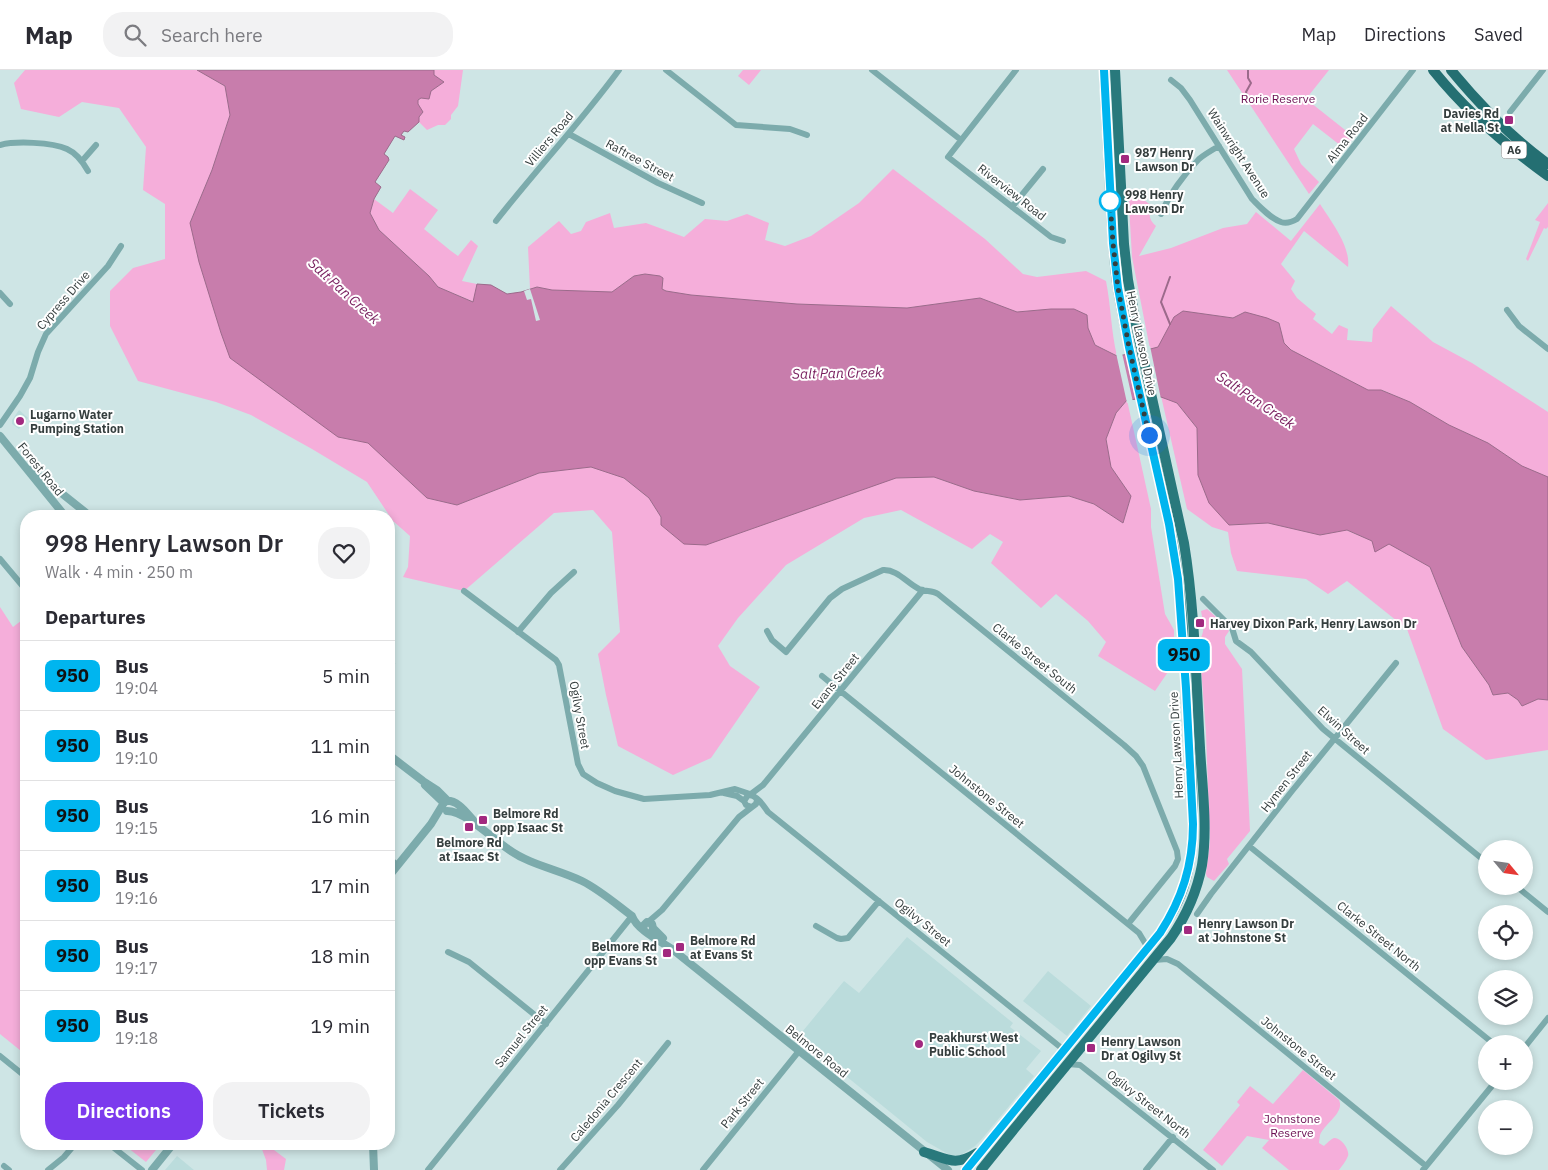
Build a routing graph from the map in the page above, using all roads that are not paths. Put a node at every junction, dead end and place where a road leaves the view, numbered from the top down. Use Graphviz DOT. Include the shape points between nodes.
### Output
graph roads {
  1 [pos="619,70"];
  2 [pos="666,70"];
  3 [pos="872,70"];
  4 [pos="1016,70"];
  5 [pos="1104,70"];
  6 [pos="1115,70"];
  7 [pos="1413,70"];
  8 [pos="1433,70"];
  9 [pos="1451,70"];
  10 [pos="1543,70"];
  11 [pos="1171,80"];
  12 [pos="1510,112"];
  13 [pos="569,134"];
  14 [pos="807,135"];
  15 [pos="961,140"];
  16 [pos="0,145"];
  17 [pos="96,145"];
  18 [pos="1219,146"];
  19 [pos="82,161"];
  20 [pos="1548,164"];
  21 [pos="1043,169"];
  22 [pos="88,171"];
  23 [pos="1548,176"];
  24 [pos="702,203"];
  25 [pos="1012,207"];
  26 [pos="1161,214"];
  27 [pos="1297,219"];
  28 [pos="496,222"];
  29 [pos="1063,241"];
  30 [pos="121,246"];
  31 [pos="0,293"];
  32 [pos="10,304"];
  33 [pos="1507,310"];
  34 [pos="1548,349"];
  35 [pos="0,425"];
  36 [pos="0,436"];
  37 [pos="25,468"];
  38 [pos="1170,504"];
  39 [pos="60,510"];
  40 [pos="82,510"];
  41 [pos="0,559"];
  42 [pos="574,572"];
  43 [pos="20,583"];
  44 [pos="923,590"];
  45 [pos="464,591"];
  46 [pos="1203,599"];
  47 [pos="767,631"];
  48 [pos="518,632"];
  49 [pos="1396,663"];
  50 [pos="822,676"];
  51 [pos="840,692"];
  52 [pos="1334,739"];
  53 [pos="395,760"];
  54 [pos="763,785"];
  55 [pos="723,792"];
  56 [pos="750,794"];
  57 [pos="757,800"];
  58 [pos="744,802"];
  59 [pos="447,805"];
  60 [pos="753,807"];
  61 [pos="768,812"];
  62 [pos="739,817"];
  63 [pos="1249,846"];
  64 [pos="1478,856"];
  65 [pos="395,863"];
  66 [pos="398,865"];
  67 [pos="395,869"];
  68 [pos="1527,895"];
  69 [pos="879,902"];
  70 [pos="1548,912"];
  71 [pos="1197,914"];
  72 [pos="632,916"];
  73 [pos="1128,924"];
  74 [pos="816,926"];
  75 [pos="649,927"];
  76 [pos="1139,933"];
  77 [pos="1158,936"];
  78 [pos="1148,948"];
  79 [pos="448,952"];
  80 [pos="1154,960"];
  81 [pos="1548,1018"];
  82 [pos="546,1024"];
  83 [pos="1483,1035"];
  84 [pos="1533,1037"];
  85 [pos="668,1043"];
  86 [pos="1064,1050"];
  87 [pos="799,1051"];
  88 [pos="0,1056"];
  89 [pos="1068,1064"];
  90 [pos="20,1072"];
  91 [pos="1489,1090"];
  92 [pos="1010,1134"];
  93 [pos="1173,1137"];
  94 [pos="70,1150"];
  95 [pos="117,1150"];
  96 [pos="168,1150"];
  97 [pos="373,1150"];
  98 [pos="981,1150"];
  99 [pos="924,1152"];
  100 [pos="1425,1168"];
  101 [pos="48,1170"];
  102 [pos="142,1170"];
  103 [pos="152,1170"];
  104 [pos="374,1170"];
  105 [pos="428,1170"];
  106 [pos="560,1170"];
  107 [pos="703,1170"];
  108 [pos="948,1170"];
  109 [pos="966,1170"];
  110 [pos="982,1170"];
  111 [pos="990,1170"];
  112 [pos="1146,1170"];
  113 [pos="1213,1170"];
  1 -- 13 [label="street, Villiers Road"];
  2 -- 14 [label="street" via="736,125 790,129"];
  3 -- 15 [label="street"];
  4 -- 15 [label="street"];
  5 -- 38 [label="main road, Henry Lawson Drive" via="1118,288"];
  6 -- 38 [label="main road, Henry Lawson Drive" via="1128,280"];
  7 -- 27 [label="street, Alma Road"];
  8 -- 23 [label="highway, A6" via="1475,117"];
  9 -- 20 [label="highway, A6" via="1508,131"];
  10 -- 12 [label="street"];
  11 -- 18 [label="street, Wainwright Avenue" via="1190,100"];
  13 -- 24 [label="street, Raftree Street" via="658,183"];
  13 -- 28 [label="street, Villiers Road"];
  15 -- 25 [label="street, Riverview Road" via="948,157"];
  16 -- 19 [label="street" via="22,142 61,147"];
  17 -- 19 [label="street"];
  18 -- 26 [label="street" via="1200,159 1170,196"];
  18 -- 27 [label="street, Wainwright Avenue" via="1260,207 1281,222"];
  19 -- 22 [label="street"];
  21 -- 25 [label="street"];
  25 -- 29 [label="street, Riverview Road" via="1051,237"];
  30 -- 35 [label="street, Cypress Drive" via="108,266 46,334 30,378"];
  31 -- 32 [label="street"];
  33 -- 34 [label="street" via="1520,326"];
  36 -- 37 [label="street, Forest Road"];
  37 -- 39 [label="street, Forest Road"];
  37 -- 40 [label="street"];
  38 -- 77 [label="main road, Henry Lawson Drive" via="1183,637 1193,816 1192,848 1182,892"];
  38 -- 80 [label="main road, Henry Lawson Drive" via="1188,573 1204,816 1203,858 1188,909"];
  41 -- 43 [label="street"];
  42 -- 48 [label="street" via="550,592"];
  44 -- 47 [label="street, Clarke Street South" via="894,572 883,570 834,594 786,652"];
  44 -- 51 [label="street, Evans Street"];
  44 -- 73 [label="street, Clarke Street South" via="938,594 1140,761 1178,859"];
  45 -- 48 [label="street, Ogilvy Street"];
  46 -- 52 [label="street, Elwin Street" via="1232,628 1236,641 1251,652"];
  48 -- 55 [label="street, Ogilvy Street" via="560,665 576,757 580,770 587,777 615,791 644,799"];
  49 -- 52 [label="street, Hymen Street"];
  50 -- 51 [label="street, Johnstone Street"];
  51 -- 54 [label="street, Evans Street"];
  51 -- 73 [label="street, Johnstone Street"];
  52 -- 63 [label="street, Hymen Street"];
  52 -- 64 [label="street, Elwin Street"];
  53 -- 59 [label="street, Belmore Road"];
  54 -- 56 [label="street, Evans Street"];
  54 -- 57 [label="street, Evans Street"];
  55 -- 56 [label="street, Ogilvy Street" via="736,789"];
  55 -- 58 [label="street, Ogilvy Street"];
  56 -- 57 [label="street"];
  56 -- 58 [label="street"];
  57 -- 60 [label="street"];
  57 -- 61 [label="street, Ogilvy Street"];
  58 -- 60 [label="street"];
  58 -- 62 [label="street"];
  59 -- 66 [label="street"];
  59 -- 72 [label="street, Belmore Road" via="515,854 586,883"];
  60 -- 61 [label="street, Ogilvy Street"];
  60 -- 62 [label="street"];
  61 -- 69 [label="street, Ogilvy Street"];
  62 -- 75 [label="street"];
  63 -- 71 [label="street, Hymen Street"];
  63 -- 83 [label="street, Clarke Street North"];
  65 -- 66 [label="street"];
  66 -- 67 [label="street"];
  68 -- 70 [label="street"];
  69 -- 74 [label="street" via="848,938 837,938"];
  69 -- 86 [label="street, Ogilvy Street"];
  72 -- 75 [label="street, Belmore Road"];
  72 -- 82 [label="street, Samuel Street"];
  73 -- 76 [label="street, Johnstone Street"];
  75 -- 87 [label="street, Belmore Road"];
  76 -- 77 [label="street"];
  76 -- 78 [label="street, Johnstone Street"];
  77 -- 78 [label="main road, Henry Lawson Drive"];
  78 -- 86 [label="main road, Henry Lawson Drive"];
  79 -- 82 [label="street" via="469,962"];
  80 -- 89 [label="main road, Henry Lawson Drive"];
  80 -- 100 [label="street, Johnstone Street" via="1167,959 1178,964"];
  81 -- 84 [label="street"];
  82 -- 105 [label="street, Samuel Street"];
  85 -- 106 [label="street, Caledonia Crescent"];
  86 -- 98 [label="main road, Henry Lawson Drive"];
  87 -- 99 [label="street, Belmore Road"];
  87 -- 107 [label="street, Park Street"];
  88 -- 90 [label="street"];
  89 -- 92 [label="main road, Henry Lawson Drive"];
  89 -- 93 [label="street, Ogilvy Street North" via="1080,1065"];
  91 -- 100 [label="street"];
  92 -- 110 [label="main road, Henry Lawson Drive"];
  92 -- 111 [label="main road"];
  93 -- 112 [label="street"];
  93 -- 113 [label="street, Ogilvy Street North"];
  94 -- 101 [label="street"];
  95 -- 102 [label="street"];
  96 -- 103 [label="street"];
  97 -- 104 [label="street"];
  98 -- 99 [label="main road" via="959,1161 945,1160"];
  98 -- 109 [label="main road, Henry Lawson Drive"];
  99 -- 108 [label="street, Belmore Road"];
}
